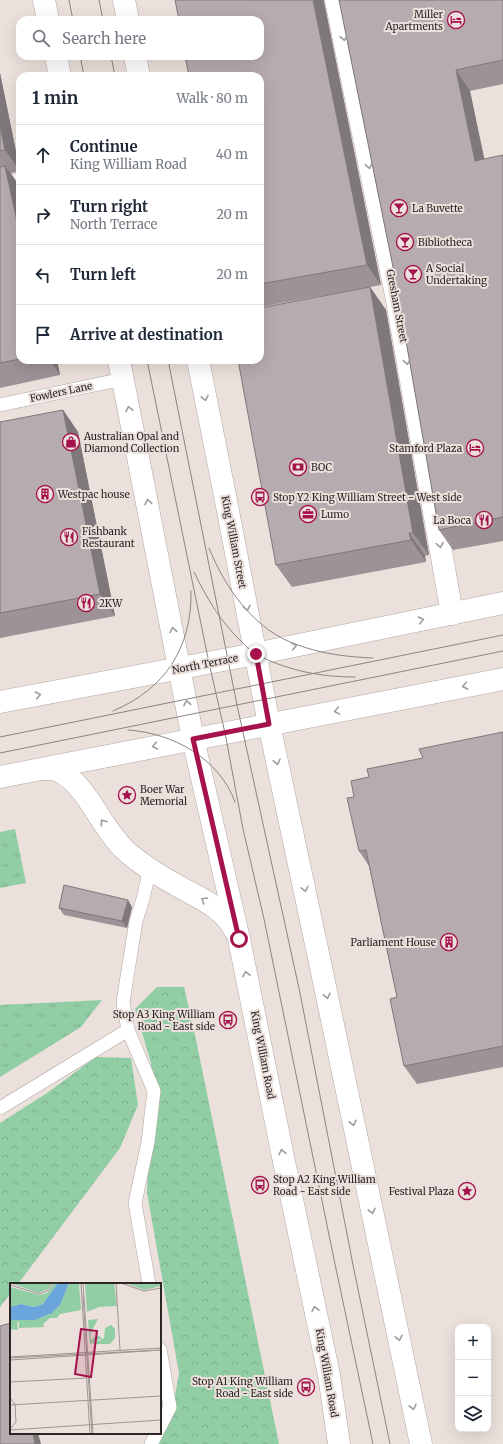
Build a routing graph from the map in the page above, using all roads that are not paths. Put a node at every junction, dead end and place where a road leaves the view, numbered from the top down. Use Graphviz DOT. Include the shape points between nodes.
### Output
graph roads {
  1 [pos="44,0"];
  2 [pos="124,0"];
  3 [pos="336,0"];
  4 [pos="47,16"];
  5 [pos="127,16"];
  6 [pos="57,60"];
  7 [pos="136,60"];
  8 [pos="59,72"];
  9 [pos="138,72"];
  10 [pos="16,180"];
  11 [pos="0,184"];
  12 [pos="396,295"];
  13 [pos="373,299"];
  14 [pos="199,364"];
  15 [pos="121,370"];
  16 [pos="0,405"];
  17 [pos="503,603"];
  18 [pos="452,614"];
  19 [pos="256,654"];
  20 [pos="180,668"];
  21 [pos="503,679"];
  22 [pos="0,702"];
  23 [pos="269,724"];
  24 [pos="193,739"];
  25 [pos="36,769"];
  26 [pos="0,777"];
  27 [pos="150,868"];
  28 [pos="239,939"];
  29 [pos="128,1030"];
  30 [pos="0,1108"];
  31 [pos="149,1283"];
  32 [pos="161,1355"];
  33 [pos="161,1425"];
  34 [pos="156,1434"];
  35 [pos="151,1444"];
  36 [pos="339,1444"];
  37 [pos="421,1444"];
  1 -- 4 [label="main road"];
  2 -- 5 [label="main road"];
  3 -- 12 [label="main road, Gresham Street, one-way"];
  6 -- 8 [label="main road"];
  7 -- 9 [label="main road"];
  10 -- 11 [label="lane"];
  12 -- 13 [label="main road"];
  12 -- 18 [label="main road, Gresham Street, one-way"];
  14 -- 19 [label="main road, King William Street, one-way"];
  15 -- 16 [label="lane, Fowlers Lane"];
  20 -- 15 [label="main road, one-way"];
  17 -- 18 [label="main road, North Terrace"];
  19 -- 18 [label="main road, North Terrace, one-way"];
  19 -- 20 [label="main road, North Terrace"];
  19 -- 23 [label="main road, King William Street"];
  22 -- 20 [label="main road, North Terrace, one-way"];
  24 -- 20 [label="main road, King William Road, one-way"];
  21 -- 23 [label="main road, one-way"];
  23 -- 24 [label="main road"];
  23 -- 37 [label="main road, one-way"];
  24 -- 25 [label="main road, one-way"];
  24 -- 28 [label="main road, King William Road"];
  25 -- 26 [label="main road"];
  27 -- 25 [label="main road, one-way" via="118,843 84,794 68,777 56,770"];
  28 -- 27 [label="main road, one-way" via="230,922 217,908"];
  27 -- 29 [label="lane" via="144,899 136,921 123,1002"];
  36 -- 28 [label="main road, King William Road, one-way" via="329,1374"];
  29 -- 30 [label="lane"];
  29 -- 31 [label="lane" via="154,1091 148,1142 134,1203"];
  32 -- 33 [label="lane" via="170,1407"];
  34 -- 35 [label="lane"];
}
